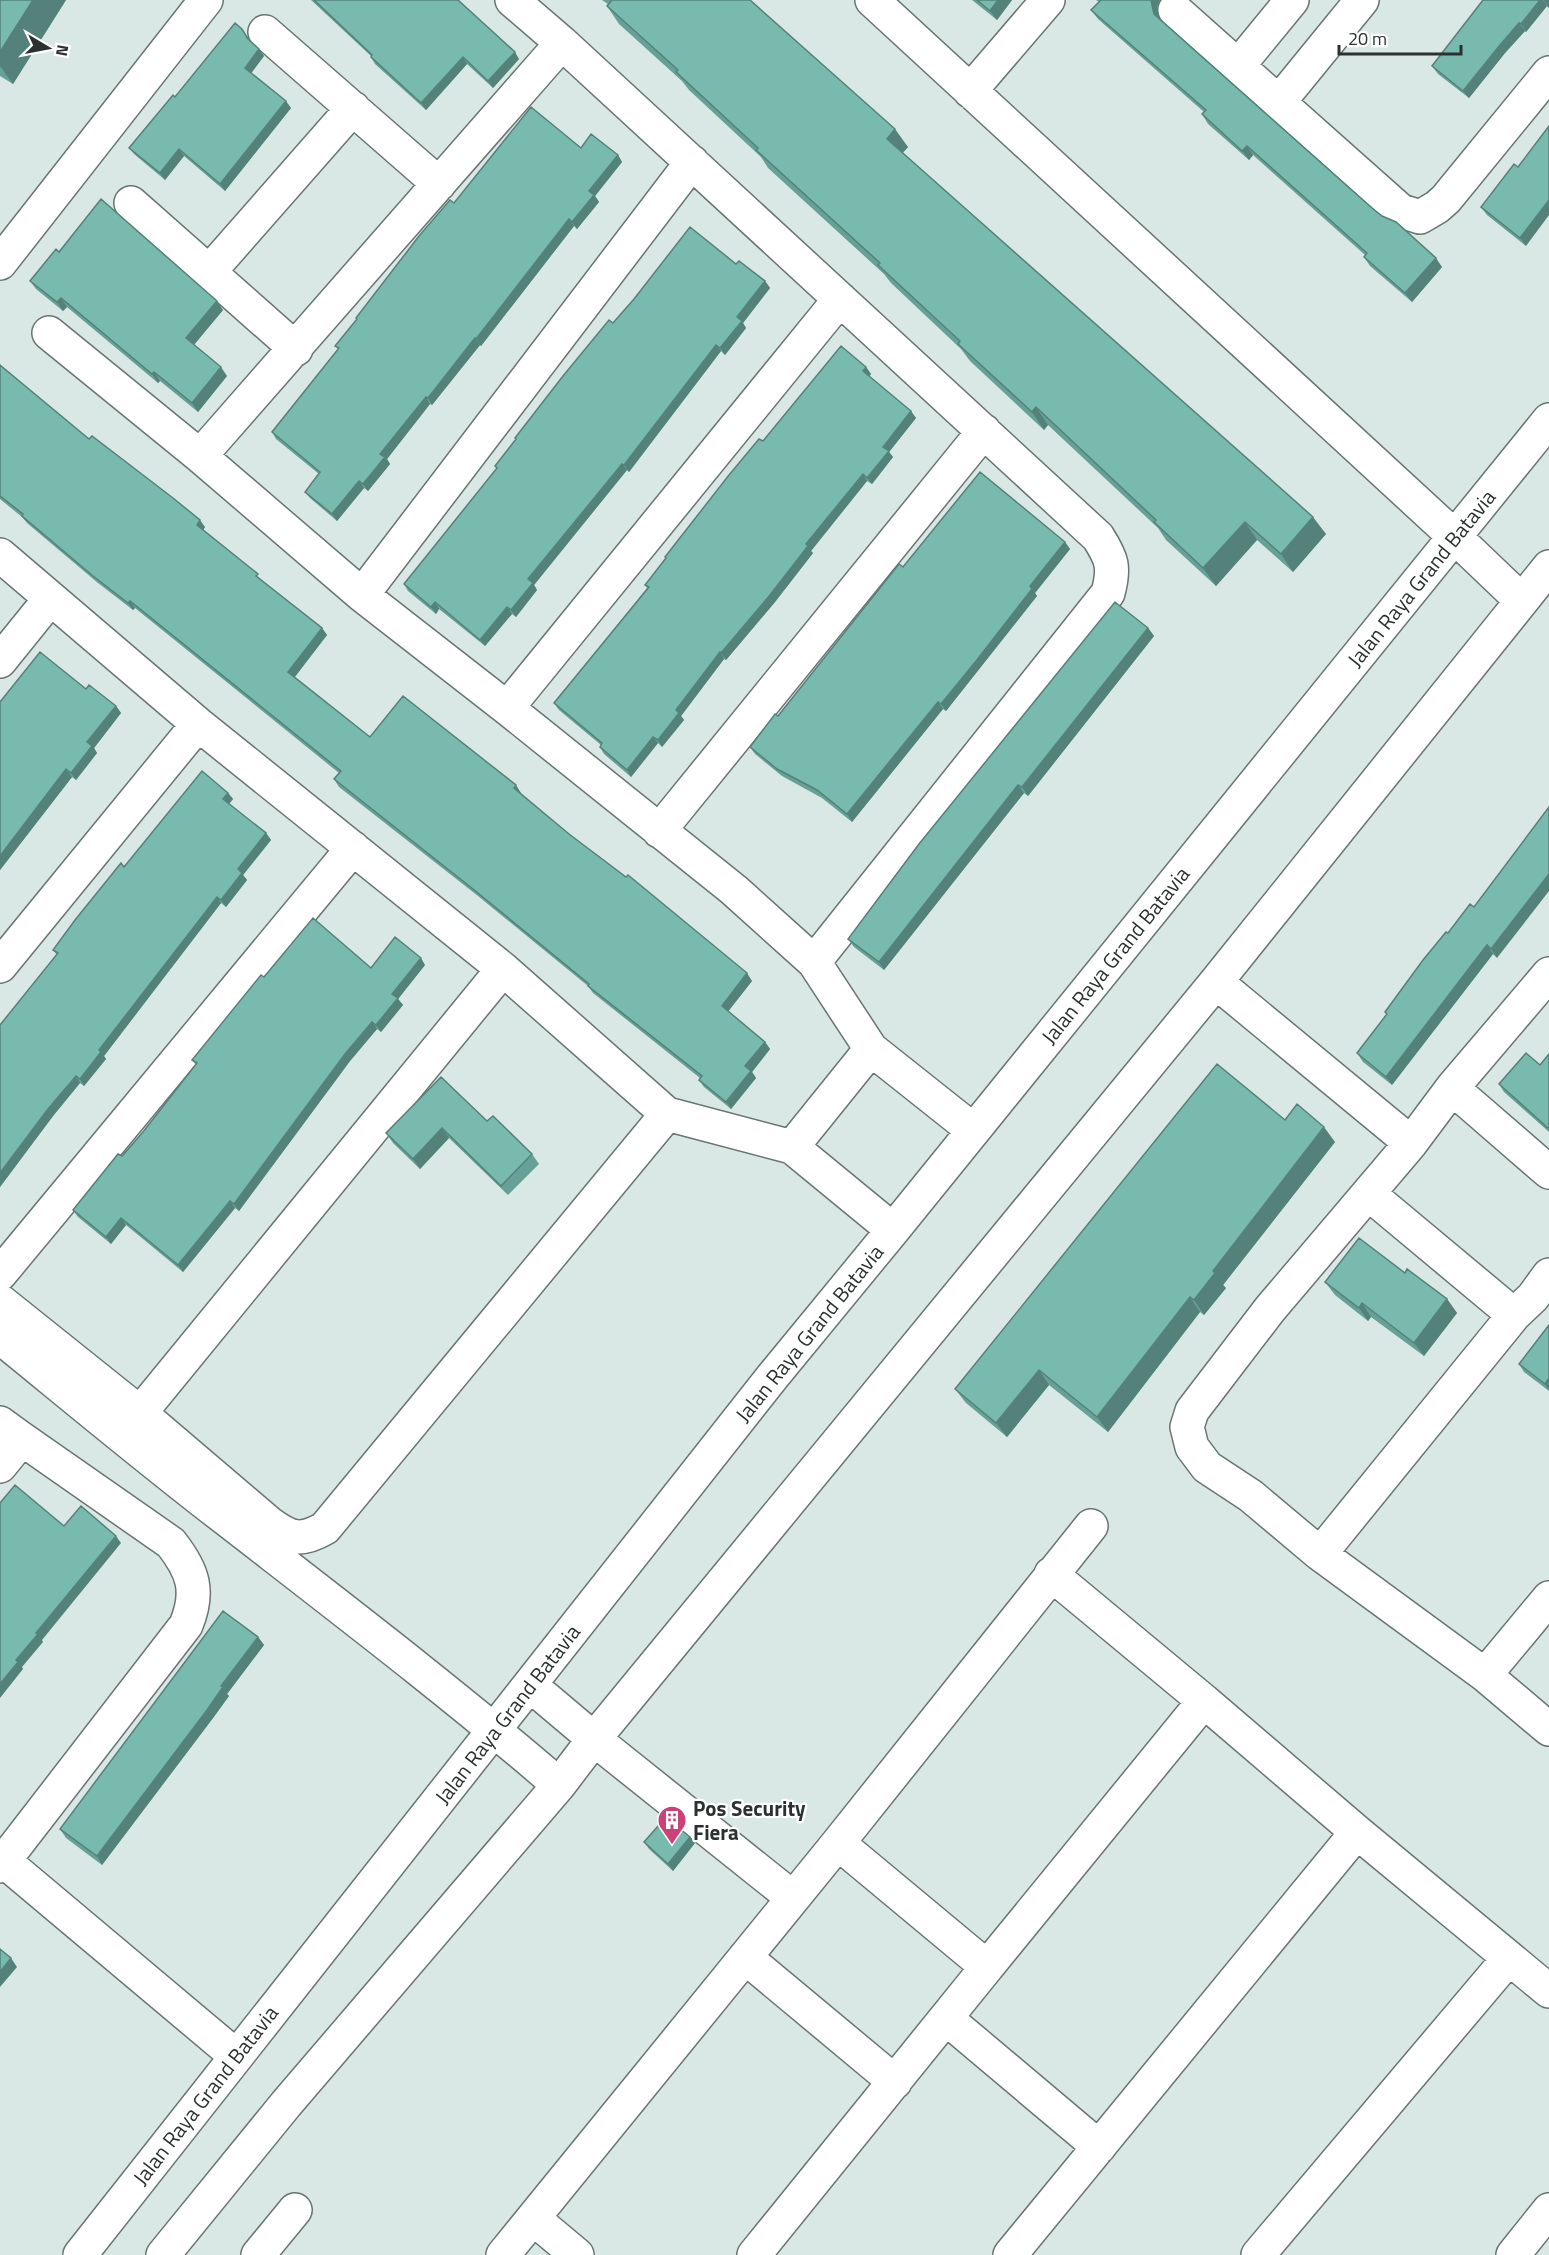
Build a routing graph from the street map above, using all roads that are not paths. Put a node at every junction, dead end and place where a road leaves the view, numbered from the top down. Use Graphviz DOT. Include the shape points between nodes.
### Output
graph roads {
  1 [pos="206,0"];
  2 [pos="512,0"];
  3 [pos="872,0"];
  4 [pos="1048,0"];
  5 [pos="1292,0"];
  6 [pos="1362,0"];
  7 [pos="1175,10"];
  8 [pos="266,32"];
  9 [pos="562,43"];
  10 [pos="1238,66"];
  11 [pos="1549,73"];
  12 [pos="970,91"];
  13 [pos="1278,103"];
  14 [pos="353,108"];
  15 [pos="692,162"];
  16 [pos="439,184"];
  17 [pos="131,203"];
  18 [pos="0,263"];
  19 [pos="209,272"];
  20 [pos="840,299"];
  21 [pos="49,333"];
  22 [pos="296,349"];
  23 [pos="1549,420"];
  24 [pos="984,431"];
  25 [pos="200,456"];
  26 [pos="1455,537"];
  27 [pos="0,555"];
  28 [pos="1549,567"];
  29 [pos="362,595"];
  30 [pos="50,599"];
  31 [pos="1521,600"];
  32 [pos="0,661"];
  33 [pos="507,708"];
  34 [pos="198,724"];
  35 [pos="658,831"];
  36 [pos="353,848"];
  37 [pos="814,962"];
  38 [pos="0,966"];
  39 [pos="503,969"];
  40 [pos="1549,974"];
  41 [pos="1216,982"];
  42 [pos="871,1049"];
  43 [pos="1452,1088"];
  44 [pos="668,1114"];
  45 [pos="973,1130"];
  46 [pos="1411,1143"];
  47 [pos="792,1147"];
  48 [pos="1549,1172"];
  49 [pos="1369,1194"];
  50 [pos="893,1230"];
  51 [pos="0,1274"];
  52 [pos="1549,1275"];
  53 [pos="0,1301"];
  54 [pos="1514,1315"];
  55 [pos="0,1337"];
  56 [pos="140,1413"];
  57 [pos="11,1431"];
  58 [pos="0,1466"];
  59 [pos="1090,1526"];
  60 [pos="1320,1554"];
  61 [pos="1051,1574"];
  62 [pos="1549,1598"];
  63 [pos="1485,1675"];
  64 [pos="530,1685"];
  65 [pos="1204,1701"];
  66 [pos="1549,1729"];
  67 [pos="495,1730"];
  68 [pos="594,1739"];
  69 [pos="559,1785"];
  70 [pos="1357,1832"];
  71 [pos="838,1843"];
  72 [pos="2,1864"];
  73 [pos="794,1898"];
  74 [pos="746,1957"];
  75 [pos="1509,1958"];
  76 [pos="987,1967"];
  77 [pos="1549,1991"];
  78 [pos="947,2019"];
  79 [pos="236,2056"];
  80 [pos="895,2082"];
  81 [pos="1100,2147"];
  82 [pos="295,2210"];
  83 [pos="1549,2210"];
  84 [pos="534,2219"];
  85 [pos="80,2255"];
  86 [pos="163,2255"];
  87 [pos="258,2255"];
  88 [pos="503,2255"];
  89 [pos="577,2255"];
  90 [pos="754,2255"];
  91 [pos="1010,2255"];
  92 [pos="1258,2255"];
  93 [pos="1513,2255"];
  1 -- 18 [label="street"];
  2 -- 9 [label="street"];
  3 -- 12 [label="street"];
  4 -- 12 [label="street"];
  5 -- 10 [label="street"];
  6 -- 13 [label="street"];
  7 -- 10 [label="street"];
  8 -- 14 [label="street"];
  9 -- 15 [label="street"];
  9 -- 16 [label="street"];
  10 -- 13 [label="street"];
  11 -- 13 [label="street" via="1446,199 1420,217 1401,211"];
  12 -- 26 [label="street"];
  14 -- 16 [label="street"];
  14 -- 19 [label="street"];
  15 -- 20 [label="street"];
  15 -- 29 [label="street"];
  16 -- 22 [label="street"];
  17 -- 19 [label="street"];
  19 -- 22 [label="street"];
  20 -- 24 [label="street"];
  20 -- 33 [label="street"];
  21 -- 25 [label="street"];
  22 -- 25 [label="street"];
  23 -- 26 [label="street, Jalan Raya Grand Batavia"];
  24 -- 35 [label="street"];
  24 -- 37 [label="street" via="1098,537 1110,555 1113,574 1108,593"];
  25 -- 29 [label="street"];
  26 -- 31 [label="street"];
  26 -- 45 [label="street, Jalan Raya Grand Batavia"];
  27 -- 30 [label="street"];
  28 -- 31 [label="street"];
  29 -- 33 [label="street"];
  30 -- 32 [label="street"];
  30 -- 34 [label="street"];
  31 -- 41 [label="street"];
  33 -- 35 [label="street"];
  34 -- 36 [label="street"];
  34 -- 38 [label="street"];
  35 -- 37 [label="street" via="734,890"];
  36 -- 39 [label="street"];
  36 -- 51 [label="street"];
  37 -- 42 [label="street"];
  39 -- 44 [label="street"];
  39 -- 56 [label="street"];
  40 -- 43 [label="street"];
  41 -- 46 [label="street"];
  41 -- 68 [label="street"];
  42 -- 45 [label="street"];
  42 -- 47 [label="street"];
  43 -- 46 [label="street"];
  43 -- 48 [label="street"];
  44 -- 47 [label="street"];
  44 -- 56 [label="street" via="325,1528 309,1537 296,1538 282,1532"];
  45 -- 50 [label="street, Jalan Raya Grand Batavia"];
  46 -- 49 [label="street"];
  47 -- 50 [label="street"];
  49 -- 54 [label="street"];
  49 -- 60 [label="street" via="1270,1309 1191,1411 1187,1427 1192,1447 1207,1467 1251,1496"];
  50 -- 64 [label="street, Jalan Raya Grand Batavia"];
  52 -- 54 [label="street"];
  53 -- 56 [label="street"];
  54 -- 60 [label="street"];
  55 -- 67 [label="street"];
  57 -- 58 [label="street"];
  57 -- 72 [label="street" via="171,1543 186,1562 193,1582 193,1602 186,1625 176,1639"];
  59 -- 61 [label="street"];
  60 -- 63 [label="street"];
  61 -- 65 [label="street"];
  61 -- 71 [label="street"];
  62 -- 63 [label="street"];
  63 -- 66 [label="street"];
  64 -- 67 [label="street, Jalan Raya Grand Batavia"];
  64 -- 68 [label="street"];
  65 -- 70 [label="street"];
  65 -- 76 [label="street"];
  67 -- 69 [label="street"];
  67 -- 79 [label="street, Jalan Raya Grand Batavia"];
  68 -- 69 [label="street"];
  68 -- 73 [label="street"];
  69 -- 86 [label="street" via="286,2104"];
  70 -- 75 [label="street"];
  70 -- 81 [label="street"];
  71 -- 73 [label="street"];
  71 -- 76 [label="street"];
  72 -- 79 [label="street"];
  73 -- 74 [label="street"];
  74 -- 80 [label="street"];
  74 -- 84 [label="street"];
  75 -- 77 [label="street"];
  75 -- 92 [label="street"];
  76 -- 78 [label="street"];
  78 -- 80 [label="street"];
  78 -- 81 [label="street"];
  79 -- 85 [label="street, Jalan Raya Grand Batavia"];
  80 -- 90 [label="street"];
  81 -- 91 [label="street"];
  82 -- 87 [label="street"];
  83 -- 93 [label="street"];
  84 -- 88 [label="street"];
  84 -- 89 [label="street"];
}
